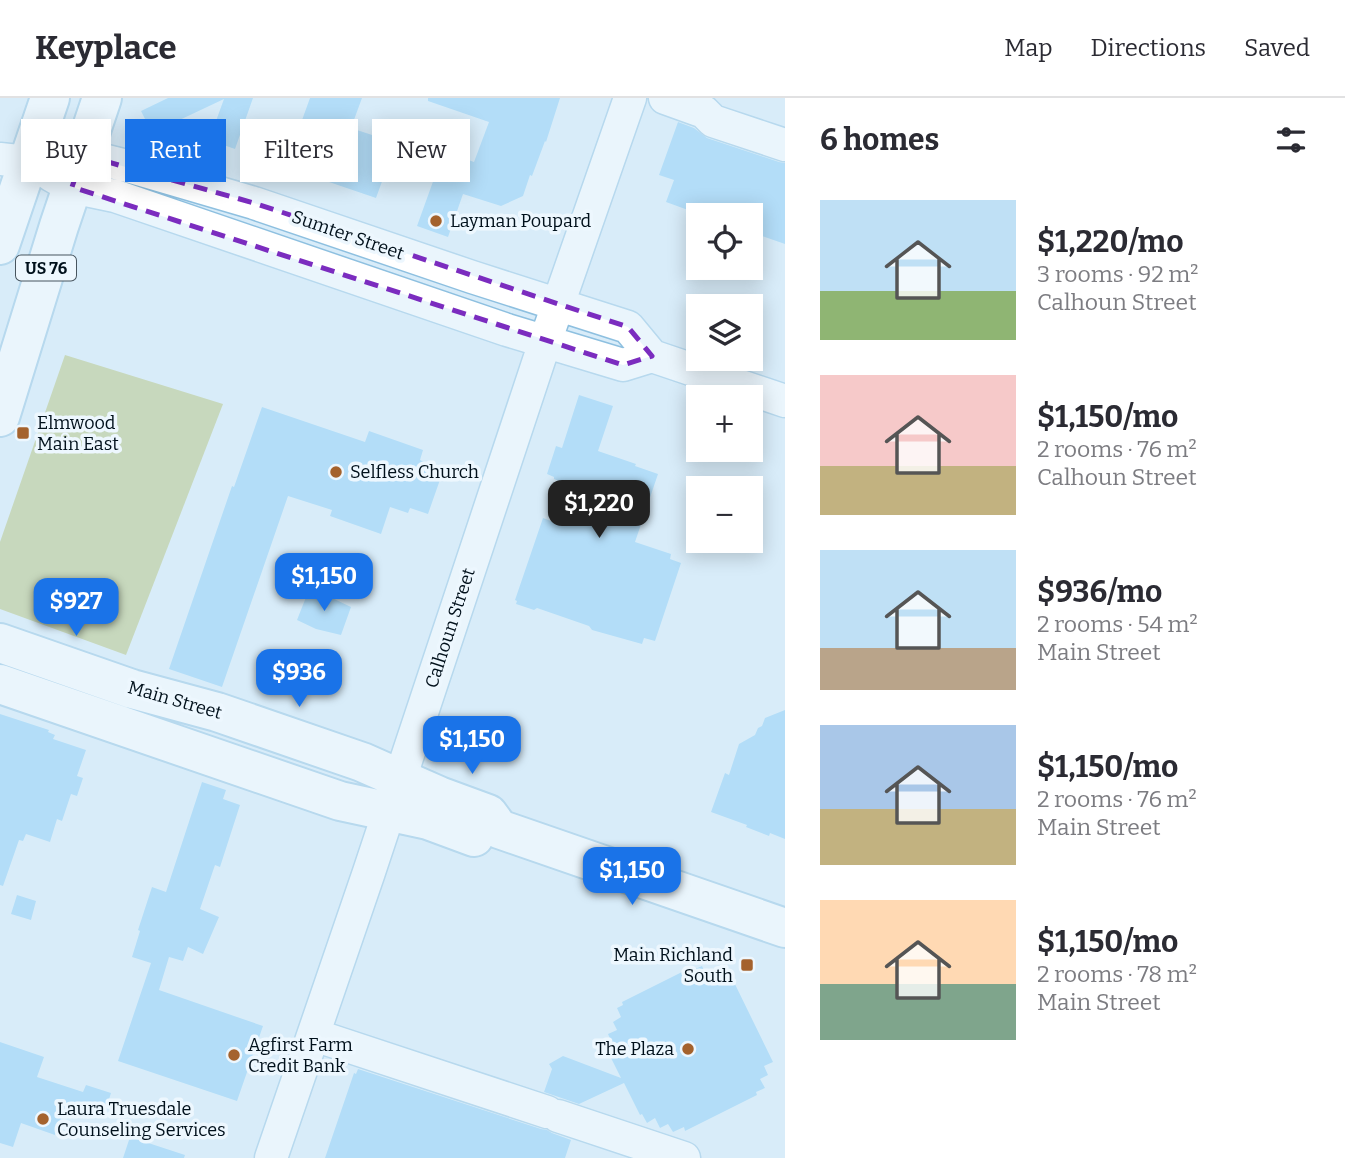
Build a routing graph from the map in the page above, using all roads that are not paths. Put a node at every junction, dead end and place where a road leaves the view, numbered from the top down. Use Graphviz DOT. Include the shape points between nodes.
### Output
graph roads {
  1 [pos="50,98"];
  2 [pos="102,98"];
  3 [pos="630,98"];
  4 [pos="666,98"];
  5 [pos="95,119"];
  6 [pos="785,145"];
  7 [pos="14,161"];
  8 [pos="111,168"];
  9 [pos="74,182"];
  10 [pos="94,182"];
  11 [pos="0,244"];
  12 [pos="559,304"];
  13 [pos="545,342"];
  14 [pos="652,356"];
  15 [pos="785,401"];
  16 [pos="0,417"];
  17 [pos="0,643"];
  18 [pos="0,684"];
  19 [pos="394,795"];
  20 [pos="785,928"];
  21 [pos="314,1035"];
  22 [pos="271,1158"];
  23 [pos="684,1158"];
  1 -- 7 [label="main road, US 76"];
  2 -- 5 [label="main road, US 76"];
  3 -- 12 [label="street, Calhoun Street"];
  4 -- 6 [label="street" via="704,112 713,121"];
  7 -- 11 [label="main road, US 76"];
  8 -- 12 [label="street, Sumter Street" via="131,167 254,203"];
  9 -- 16 [label="main road, US 76"];
  10 -- 13 [label="street, Sumter Street" via="115,196"];
  12 -- 13 [label="street, Calhoun Street"];
  12 -- 14 [label="street, Sumter Street" via="628,327"];
  13 -- 14 [label="street, Sumter Street" via="622,365"];
  13 -- 19 [label="street, Calhoun Street"];
  14 -- 15 [label="street"];
  17 -- 19 [label="main road, Main Street" via="362,762"];
  18 -- 19 [label="main road, Main Street" via="340,801"];
  19 -- 20 [label="main road, Main Street" via="439,796 488,814 499,829"];
  19 -- 21 [label="street, Calhoun Street"];
  21 -- 22 [label="street, Calhoun Street"];
  21 -- 23 [label="street"];
}
